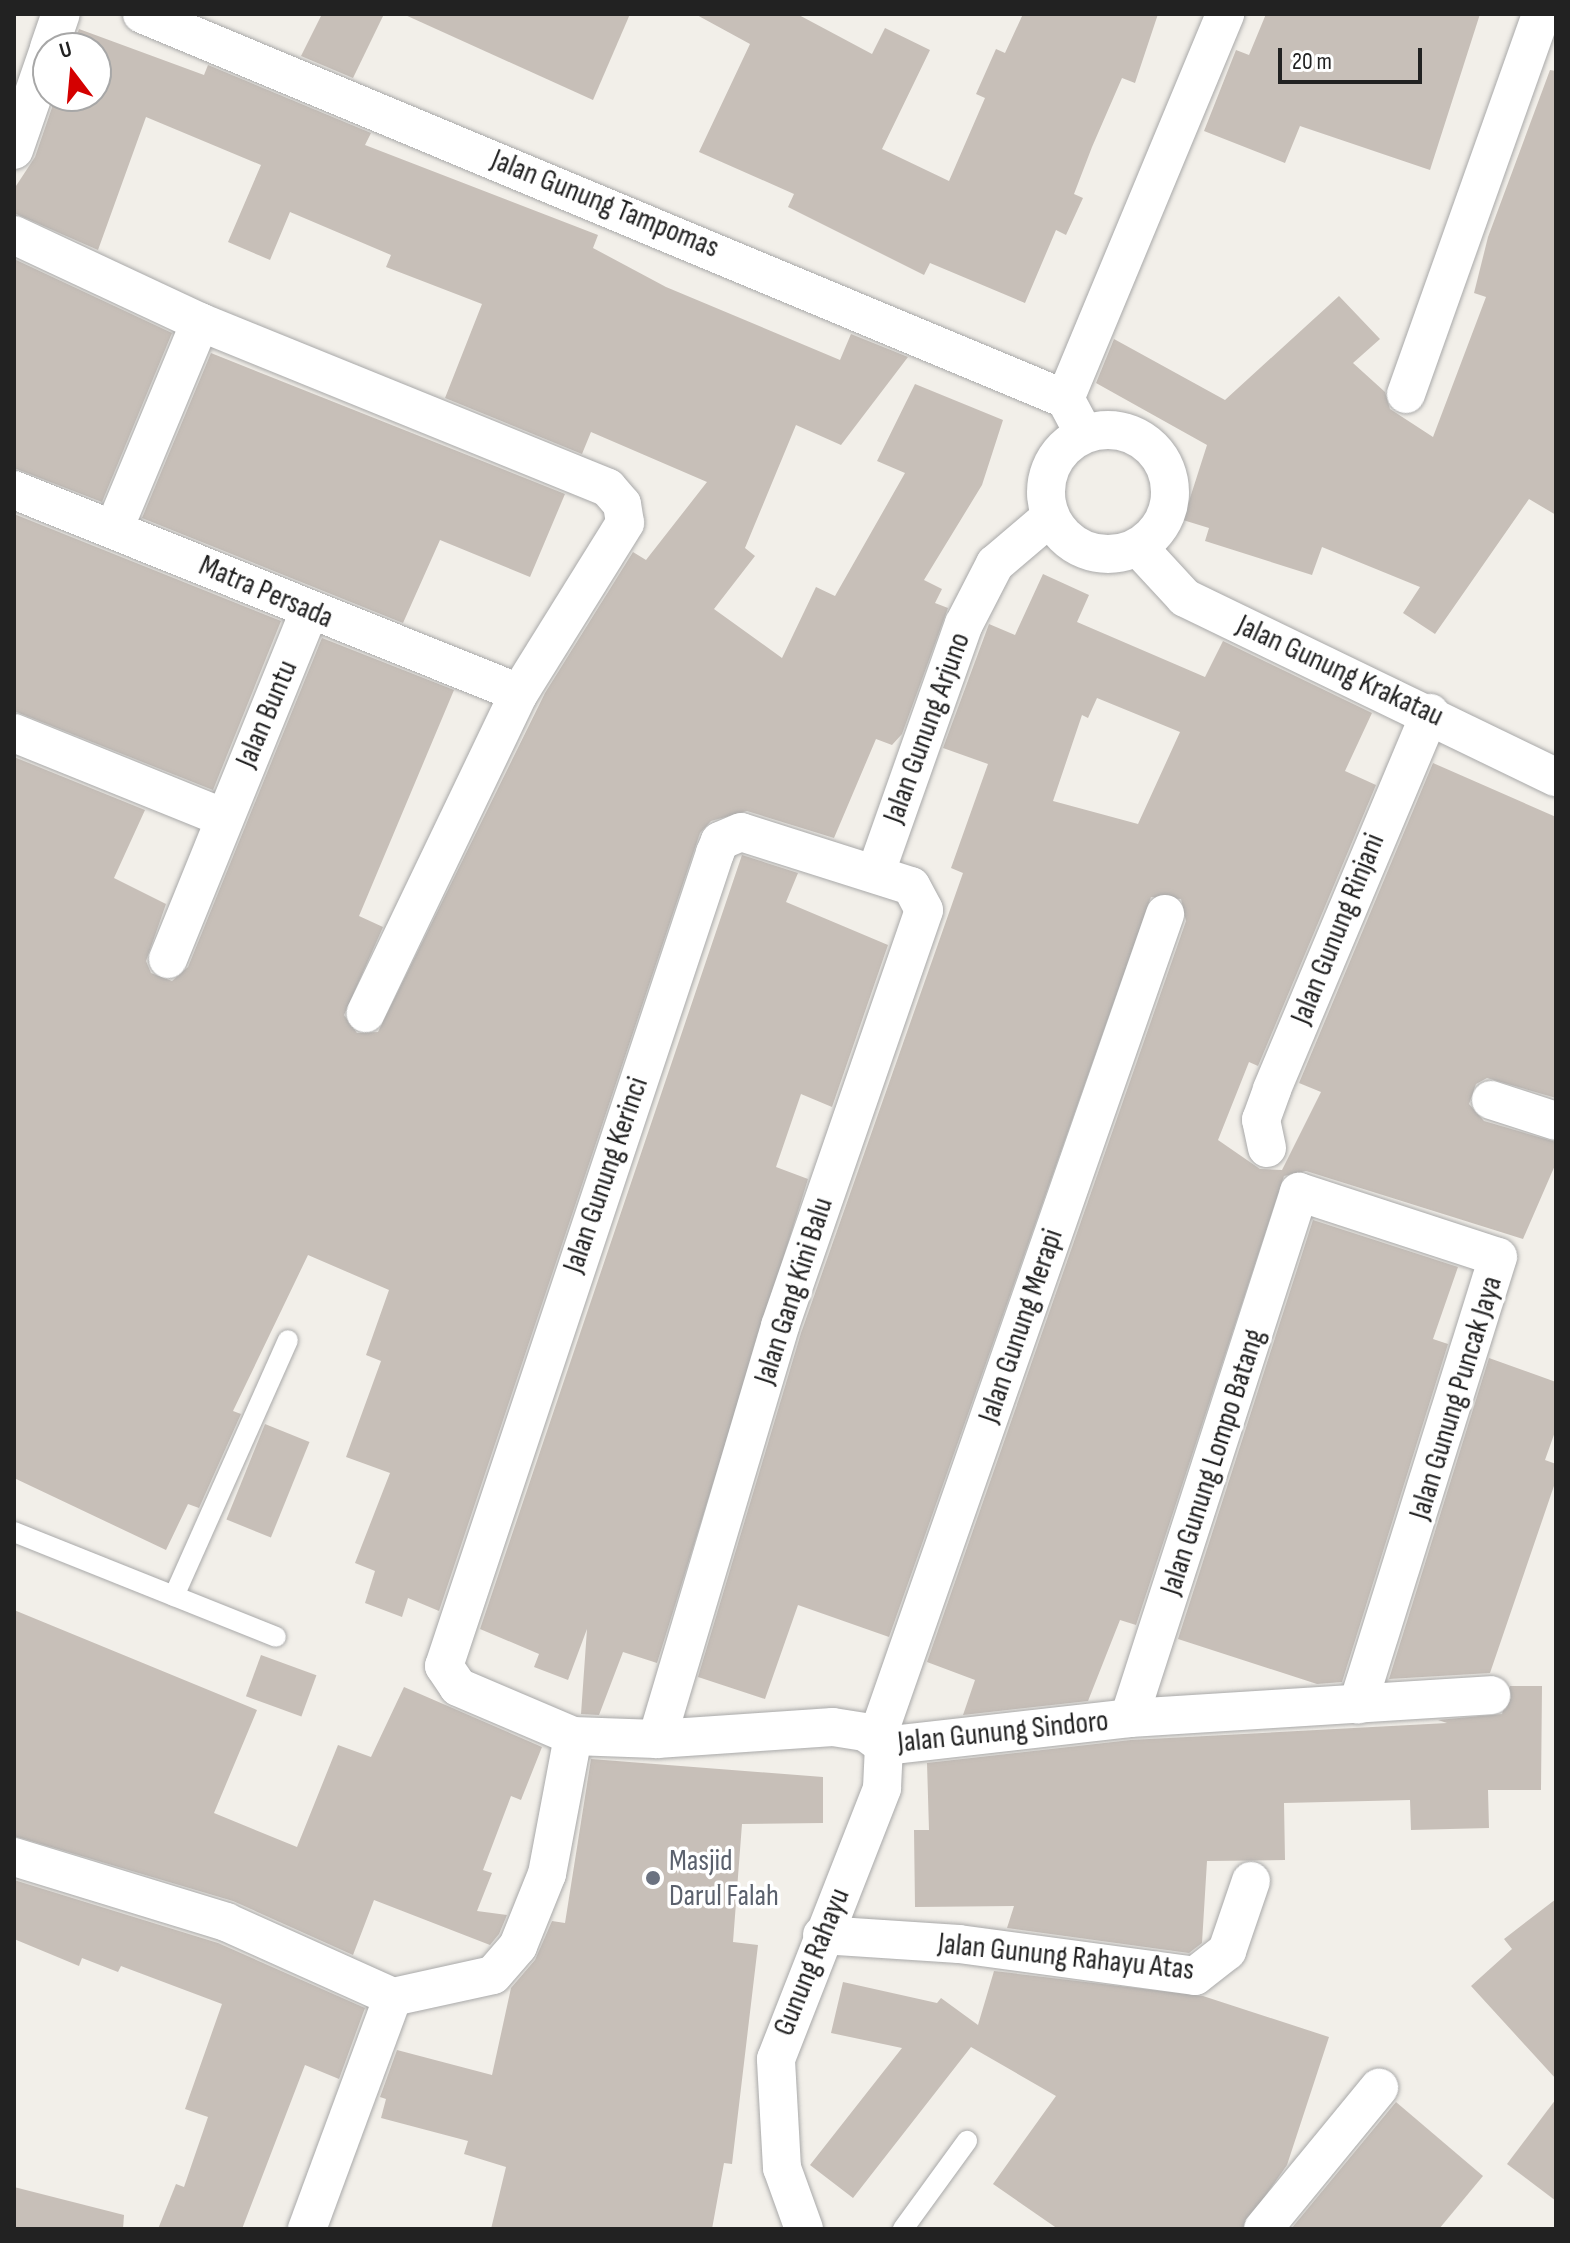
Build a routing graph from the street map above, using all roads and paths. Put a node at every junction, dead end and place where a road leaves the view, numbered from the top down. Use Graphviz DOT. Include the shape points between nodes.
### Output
graph roads {
  1 [pos="142,14"];
  2 [pos="1225,14"];
  3 [pos="1541,14"];
  4 [pos="32,99"];
  5 [pos="14,150"];
  6 [pos="14,235"];
  7 [pos="200,322"];
  8 [pos="1406,394"];
  9 [pos="1065,399"];
  10 [pos="1084,434"];
  11 [pos="14,490"];
  12 [pos="1049,518"];
  13 [pos="114,529"];
  14 [pos="1138,547"];
  15 [pos="309,611"];
  16 [pos="519,693"];
  17 [pos="1430,713"];
  18 [pos="14,733"];
  19 [pos="1556,777"];
  20 [pos="224,818"];
  21 [pos="876,872"];
  22 [pos="1165,914"];
  23 [pos="168,959"];
  24 [pos="366,1013"];
  25 [pos="1491,1100"];
  26 [pos="1556,1121"];
  27 [pos="1267,1148"];
  28 [pos="1296,1206"];
  29 [pos="288,1340"];
  30 [pos="14,1532"];
  31 [pos="174,1596"];
  32 [pos="276,1637"];
  33 [pos="444,1666"];
  34 [pos="1491,1695"];
  35 [pos="1358,1705"];
  36 [pos="1129,1718"];
  37 [pos="573,1736"];
  38 [pos="657,1739"];
  39 [pos="880,1742"];
  40 [pos="14,1857"];
  41 [pos="1251,1881"];
  42 [pos="822,1935"];
  43 [pos="393,1997"];
  44 [pos="1379,2088"];
  45 [pos="967,2141"];
  46 [pos="307,2229"];
  47 [pos="804,2229"];
  48 [pos="903,2229"];
  49 [pos="1263,2229"];
  1 -- 9 [label="street, Jalan Gunung Tampomas"];
  2 -- 9 [label="street"];
  3 -- 8 [label="street"];
  4 -- 5 [label="street"];
  6 -- 7 [label="street"];
  7 -- 13 [label="street"];
  7 -- 16 [label="street" via="616,495 625,523"];
  9 -- 10 [label="street"];
  10 -- 12 [label="street" via="1058,454 1045,485"];
  10 -- 14 [label="street" via="1111,430 1137,437 1158,454 1169,505 1158,530"];
  11 -- 13 [label="street, Matra Persada"];
  12 -- 14 [label="street" via="1072,544 1104,555"];
  12 -- 21 [label="street, Jalan Gunung Arjuno" via="995,564 964,624"];
  13 -- 15 [label="street, Matra Persada"];
  14 -- 17 [label="street, Jalan Gunung Krakatau" via="1185,598"];
  15 -- 16 [label="street, Matra Persada"];
  15 -- 20 [label="street, Jalan Buntu"];
  16 -- 24 [label="street"];
  17 -- 19 [label="street, Jalan Gunung Krakatau"];
  17 -- 27 [label="street, Jalan Gunung Rinjani" via="1272,1089 1261,1120"];
  18 -- 20 [label="street"];
  20 -- 23 [label="street, Jalan Buntu"];
  21 -- 33 [label="street, Jalan Gunung Kerinci" via="753,833 720,841"];
  21 -- 38 [label="street, Jalan Gang Kini Balu" via="917,890 924,910 780,1326"];
  22 -- 39 [label="street, Jalan Gunung Merapi"];
  25 -- 26 [label="street"];
  28 -- 35 [label="street, Jalan Gunung Puncak Jaya" via="1299,1192 1498,1257"];
  28 -- 36 [label="street, Jalan Gunung Lompo Batang"];
  29 -- 31 [label="lane"];
  30 -- 31 [label="lane"];
  31 -- 32 [label="lane"];
  33 -- 37 [label="street, Jalan Gunung Sindoro" via="458,1687 496,1708"];
  34 -- 35 [label="street, Jalan Gunung Sindoro"];
  35 -- 36 [label="street, Jalan Gunung Sindoro"];
  36 -- 39 [label="street, Jalan Gunung Sindoro"];
  37 -- 38 [label="street, Jalan Gunung Sindoro"];
  37 -- 43 [label="street" via="547,1874 518,1946 493,1975"];
  38 -- 39 [label="street, Jalan Gunung Sindoro" via="833,1727"];
  39 -- 42 [label="street, Gunung Rahayu" via="882,1788"];
  40 -- 43 [label="street" via="226,1922"];
  41 -- 42 [label="street, Jalan Gunung Rahayu Atas" via="1227,1951 1195,1976 959,1944"];
  42 -- 47 [label="street, Gunung Rahayu" via="776,2059 782,2168"];
  43 -- 46 [label="street"];
  44 -- 49 [label="street"];
  45 -- 48 [label="lane"];
}
